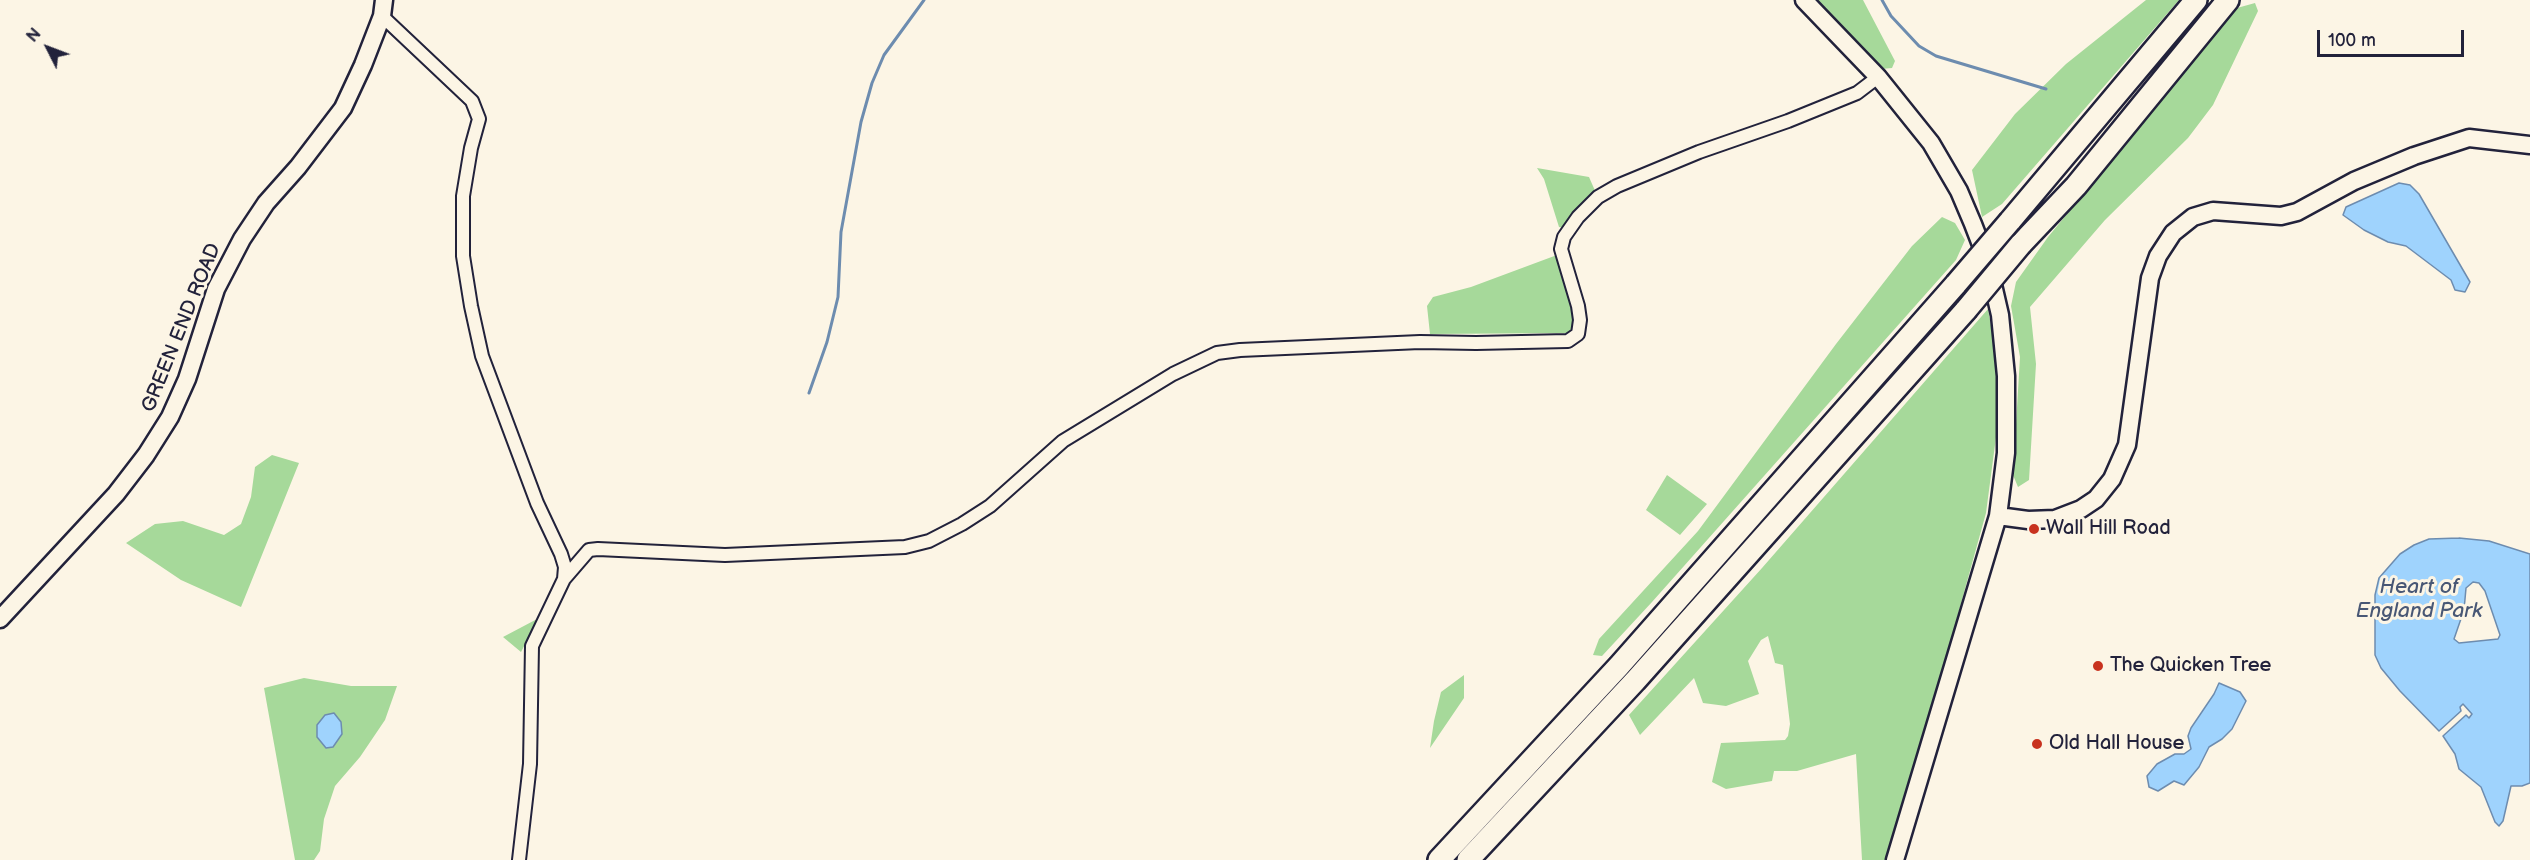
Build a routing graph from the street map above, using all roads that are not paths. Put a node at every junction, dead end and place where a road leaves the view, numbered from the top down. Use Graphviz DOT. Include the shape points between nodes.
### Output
graph roads {
  1 [pos="1804,0"];
  2 [pos="2196,0"];
  3 [pos="2228,0"];
  4 [pos="383,8"];
  5 [pos="1878,77"];
  6 [pos="2530,145"];
  7 [pos="1998,516"];
  8 [pos="589,550"];
  9 [pos="561,554"];
  10 [pos="564,579"];
  11 [pos="0,619"];
  12 [pos="519,860"];
  13 [pos="1439,860"];
  14 [pos="1468,860"];
  15 [pos="1895,860"];
  1 -- 5 [label="street"];
  2 -- 13 [label="highway, bridge" via="1956,284 1619,666"];
  3 -- 14 [label="highway, bridge" via="2076,186 1635,681"];
  4 -- 9 [label="street" via="472,101 479,119 463,196 463,256 471,306 482,356 537,503"];
  4 -- 11 [label="street, GREEN END ROAD" via="343,108 242,239 216,289 170,417 116,494"];
  5 -- 7 [label="street" via="1930,142 1959,191 1988,263 2000,315 2006,376 2006,453"];
  5 -- 8 [label="street" via="1857,93 1699,152 1598,197 1578,217 1561,249 1580,320 1578,334 1568,340 1420,342 1217,354 1164,380 1063,441 990,506 962,524 929,541 905,547 725,555"];
  6 -- 7 [label="street" via="2469,138 2354,181 2297,212 2281,216 2213,212 2193,217 2173,233 2150,278 2127,445 2112,479 2096,499 2055,519"];
  7 -- 15 [label="street"];
  8 -- 9 [label="street"];
  8 -- 10 [label="street"];
  9 -- 10 [label="street"];
  10 -- 12 [label="street" via="532,646 530,764"];
}
